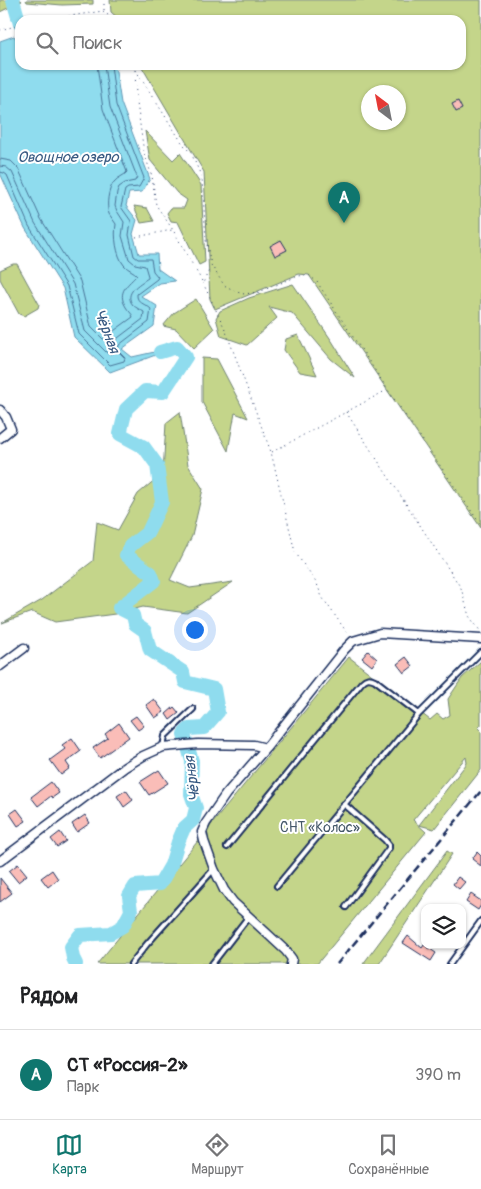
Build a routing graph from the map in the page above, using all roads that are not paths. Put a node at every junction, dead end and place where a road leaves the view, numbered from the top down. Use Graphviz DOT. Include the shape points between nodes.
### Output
graph roads {
  1 [pos="0,410"];
  2 [pos="0,438"];
  3 [pos="481,640"];
  4 [pos="24,648"];
  5 [pos="481,652"];
  6 [pos="0,666"];
  7 [pos="193,709"];
  8 [pos="419,714"];
  9 [pos="163,747"];
  10 [pos="266,748"];
  11 [pos="344,804"];
  12 [pos="228,847"];
  13 [pos="0,861"];
  14 [pos="214,869"];
  15 [pos="277,886"];
  16 [pos="346,907"];
  17 [pos="249,916"];
  18 [pos="481,921"];
  19 [pos="132,964"];
  20 [pos="212,964"];
  21 [pos="291,964"];
  22 [pos="450,964"];
  1 -- 2 [label="street" via="11,428"];
  3 -- 10 [label="street" via="380,633 353,641"];
  4 -- 6 [label="street"];
  5 -- 8 [label="lane"];
  7 -- 9 [label="lane" via="165,736"];
  8 -- 11 [label="lane"];
  8 -- 12 [label="lane" via="375,680 366,678"];
  9 -- 10 [label="street" via="198,744"];
  9 -- 13 [label="street" via="125,767"];
  10 -- 14 [label="street" via="206,822 202,832"];
  11 -- 15 [label="lane"];
  11 -- 16 [label="lane" via="389,845"];
  14 -- 17 [label="street" via="224,890"];
  14 -- 19 [label="lane"];
  17 -- 20 [label="lane"];
  17 -- 21 [label="street" via="286,950 292,959"];
  18 -- 22 [label="lane"];
}
